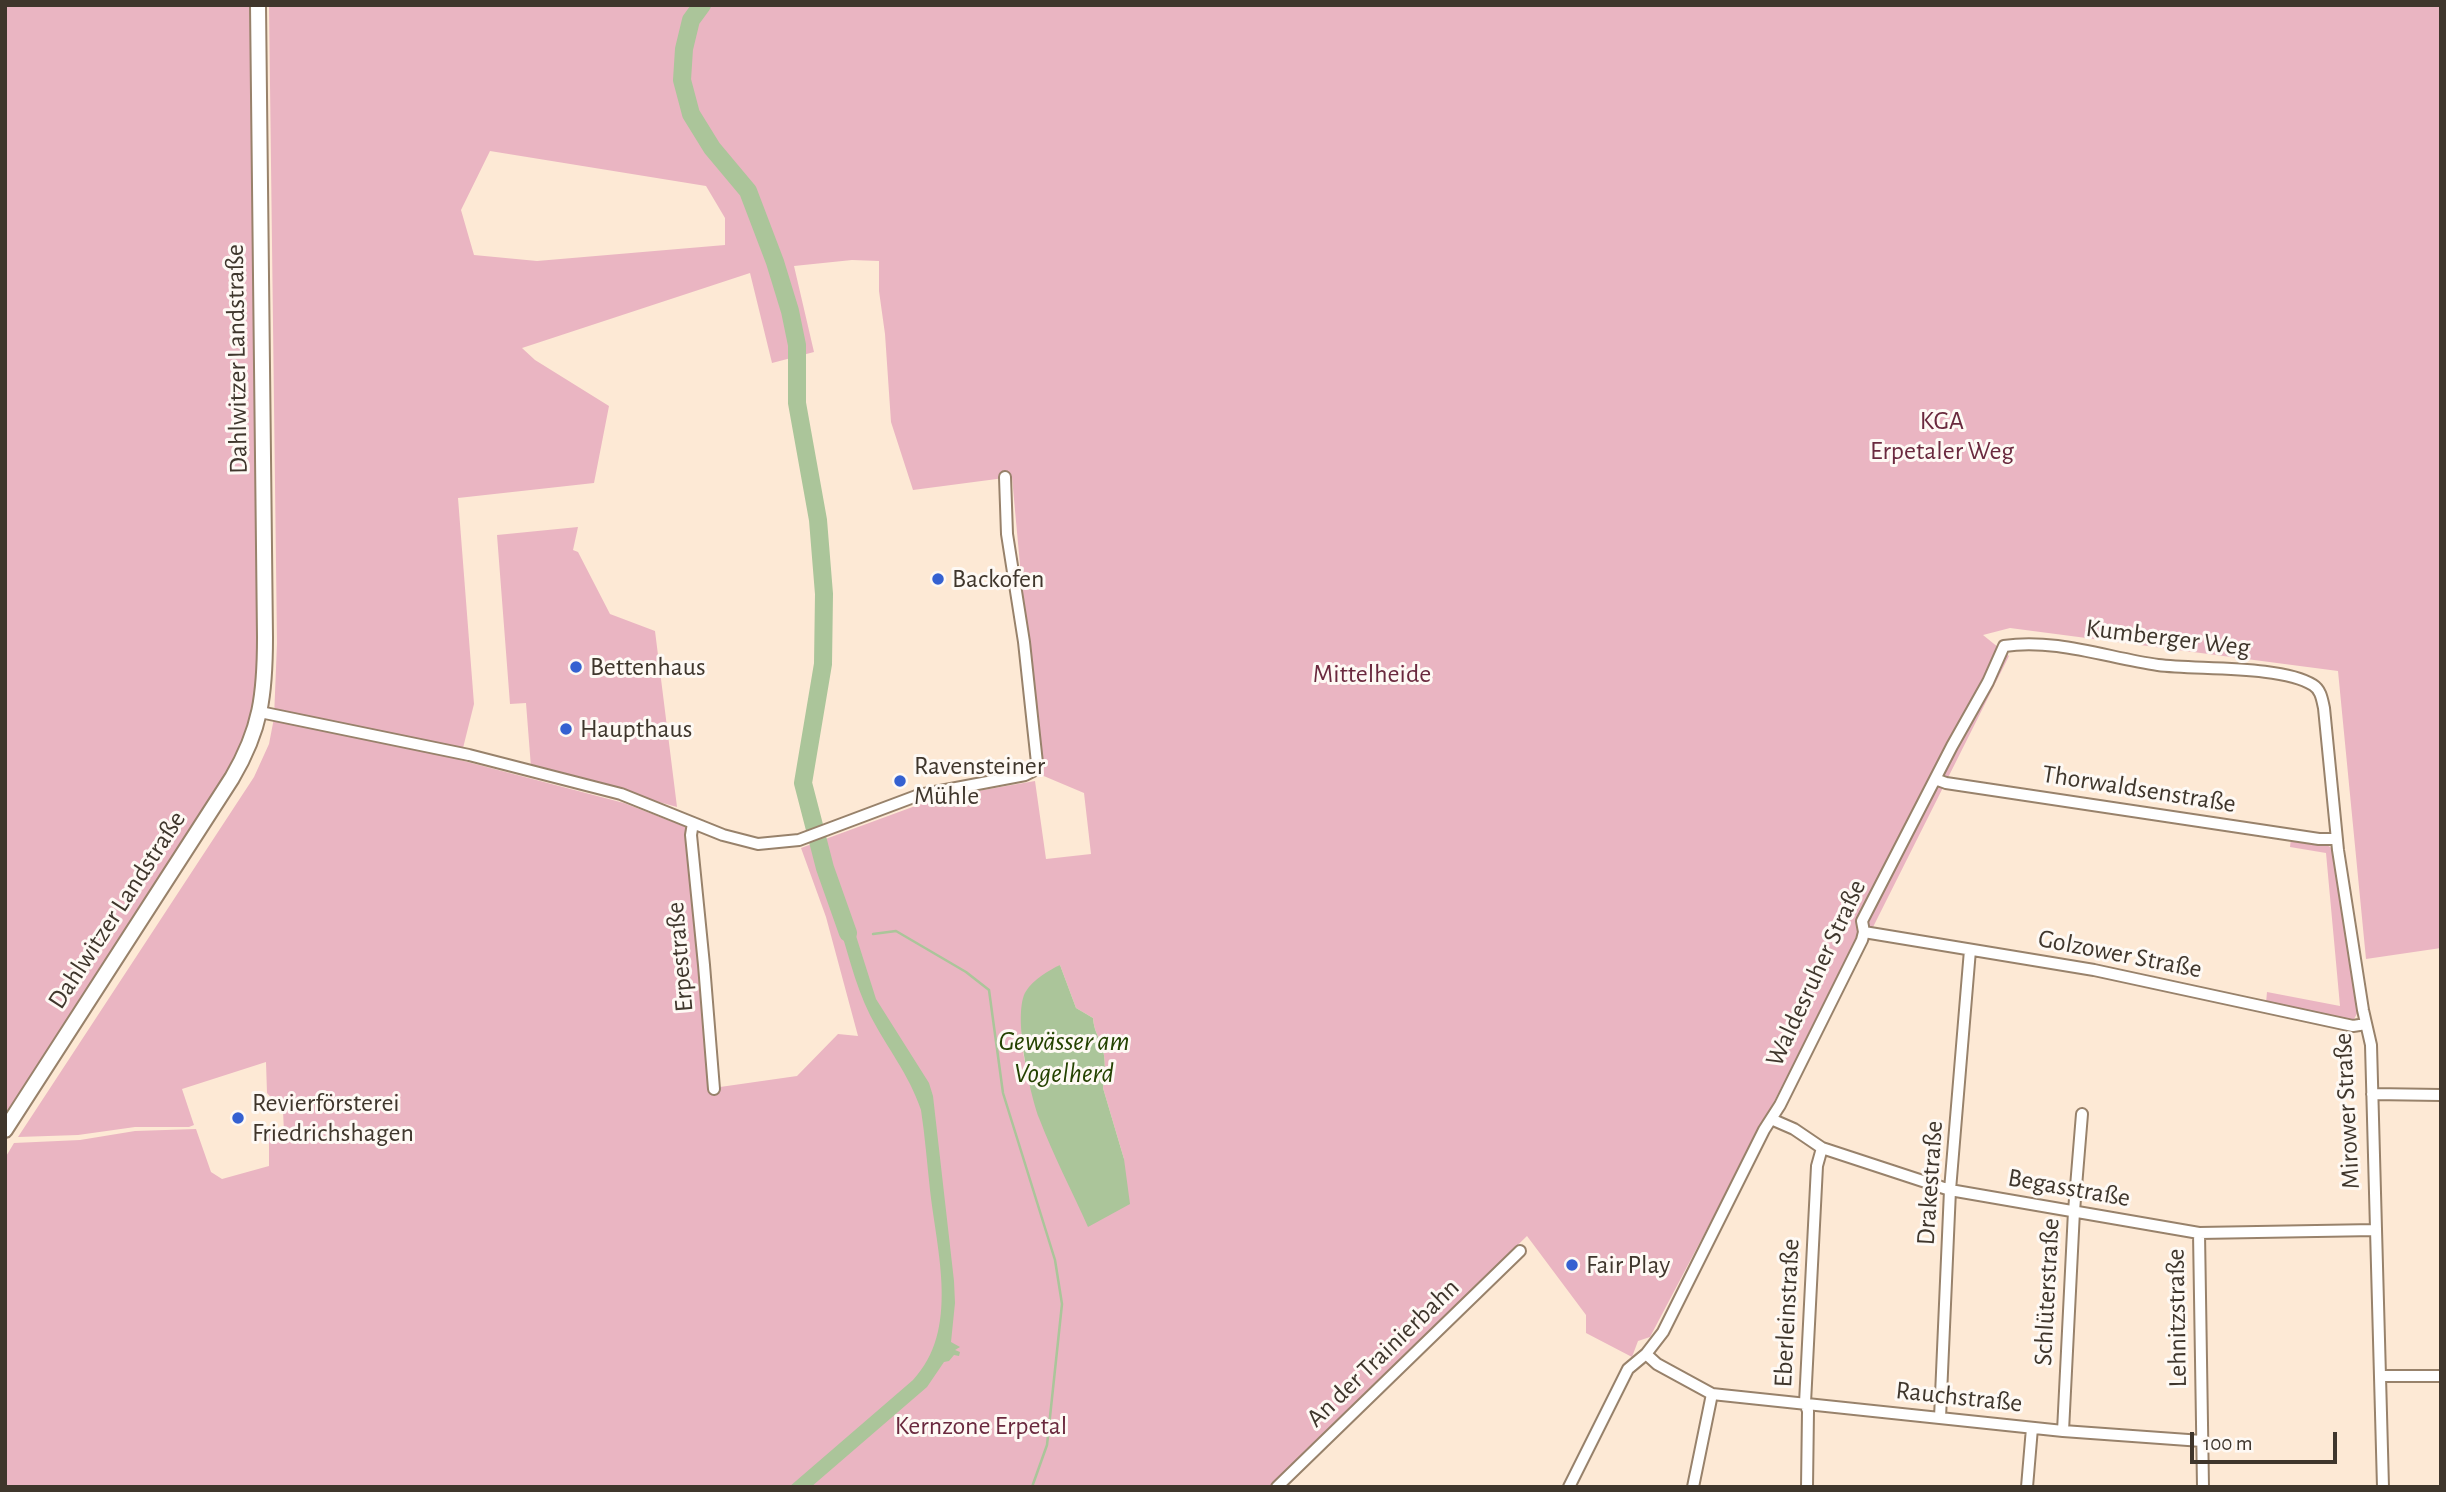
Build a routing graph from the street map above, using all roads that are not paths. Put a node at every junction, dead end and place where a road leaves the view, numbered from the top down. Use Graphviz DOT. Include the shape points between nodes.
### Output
graph roads {
  1 [pos="258,5"];
  2 [pos="1005,477"];
  3 [pos="2004,646"];
  4 [pos="2321,693"];
  5 [pos="260,712"];
  6 [pos="1935,779"];
  7 [pos="693,822"];
  8 [pos="2337,839"];
  9 [pos="1864,932"];
  10 [pos="1970,950"];
  11 [pos="2366,1024"];
  12 [pos="714,1089"];
  13 [pos="2372,1094"];
  14 [pos="2441,1095"];
  15 [pos="2082,1114"];
  16 [pos="1771,1119"];
  17 [pos="5,1130"];
  18 [pos="1822,1148"];
  19 [pos="1951,1190"];
  20 [pos="2074,1211"];
  21 [pos="2375,1230"];
  22 [pos="2199,1233"];
  23 [pos="1520,1251"];
  24 [pos="1646,1354"];
  25 [pos="2380,1376"];
  26 [pos="2441,1376"];
  27 [pos="1712,1394"];
  28 [pos="1805,1403"];
  29 [pos="1940,1419"];
  30 [pos="2032,1428"];
  31 [pos="2063,1431"];
  32 [pos="2202,1441"];
  33 [pos="1807,1484"];
  34 [pos="1277,1487"];
  35 [pos="1569,1487"];
  36 [pos="1693,1487"];
  37 [pos="2027,1487"];
  38 [pos="2203,1487"];
  39 [pos="2383,1487"];
  1 -- 5 [label="main road, Dahlwitzer Landstraße" via="265,637"];
  2 -- 7 [label="street" via="1007,534 1037,763 1033,771 919,795 804,839 777,844 746,843"];
  3 -- 4 [label="street, Kumberger Weg" via="2049,645 2157,665 2249,671 2302,681"];
  3 -- 6 [label="street, Waldesruher Straße"];
  4 -- 8 [label="street, Mirower Straße"];
  5 -- 7 [label="street" via="482,758 621,794"];
  5 -- 17 [label="main road, Dahlwitzer Landstraße" via="253,738 232,778"];
  6 -- 8 [label="street, Thorwaldsenstraße"];
  6 -- 9 [label="street, Waldesruher Straße" via="1862,921"];
  7 -- 12 [label="street, Erpestraße"];
  8 -- 11 [label="street, Mirower Straße"];
  9 -- 10 [label="street, Golzower Straße"];
  9 -- 16 [label="street, Waldesruher Straße"];
  10 -- 11 [label="street, Golzower Straße" via="2094,970 2353,1026"];
  10 -- 19 [label="street, Drakestraße"];
  11 -- 13 [label="street, Mirower Straße"];
  13 -- 14 [label="street"];
  13 -- 21 [label="street, Mirower Straße"];
  15 -- 20 [label="street, Schlüterstraße"];
  16 -- 18 [label="street, Begasstraße"];
  16 -- 24 [label="street, Waldesruher Straße" via="1663,1332"];
  18 -- 19 [label="street, Begasstraße"];
  18 -- 28 [label="street, Eberleinstraße" via="1817,1166"];
  19 -- 20 [label="street, Begasstraße"];
  19 -- 29 [label="street, Drakestraße"];
  20 -- 22 [label="street, Begasstraße"];
  20 -- 31 [label="street, Schlüterstraße"];
  21 -- 22 [label="street, Begasstraße"];
  21 -- 25 [label="street, Mirower Straße"];
  22 -- 32 [label="street, Lehnitzstraße"];
  23 -- 34 [label="street, An der Trainierbahn"];
  24 -- 27 [label="street, Rauchstraße"];
  24 -- 35 [label="street, Waldesruher Straße" via="1628,1369"];
  25 -- 26 [label="street"];
  25 -- 39 [label="street, Mirower Straße"];
  27 -- 28 [label="street, Rauchstraße"];
  27 -- 36 [label="street"];
  28 -- 29 [label="street, Rauchstraße"];
  28 -- 33 [label="street, Eberleinstraße"];
  29 -- 30 [label="street, Rauchstraße"];
  30 -- 31 [label="street, Rauchstraße"];
  30 -- 37 [label="street"];
  31 -- 32 [label="street, Rauchstraße"];
  32 -- 38 [label="street, Lehnitzstraße"];
}
